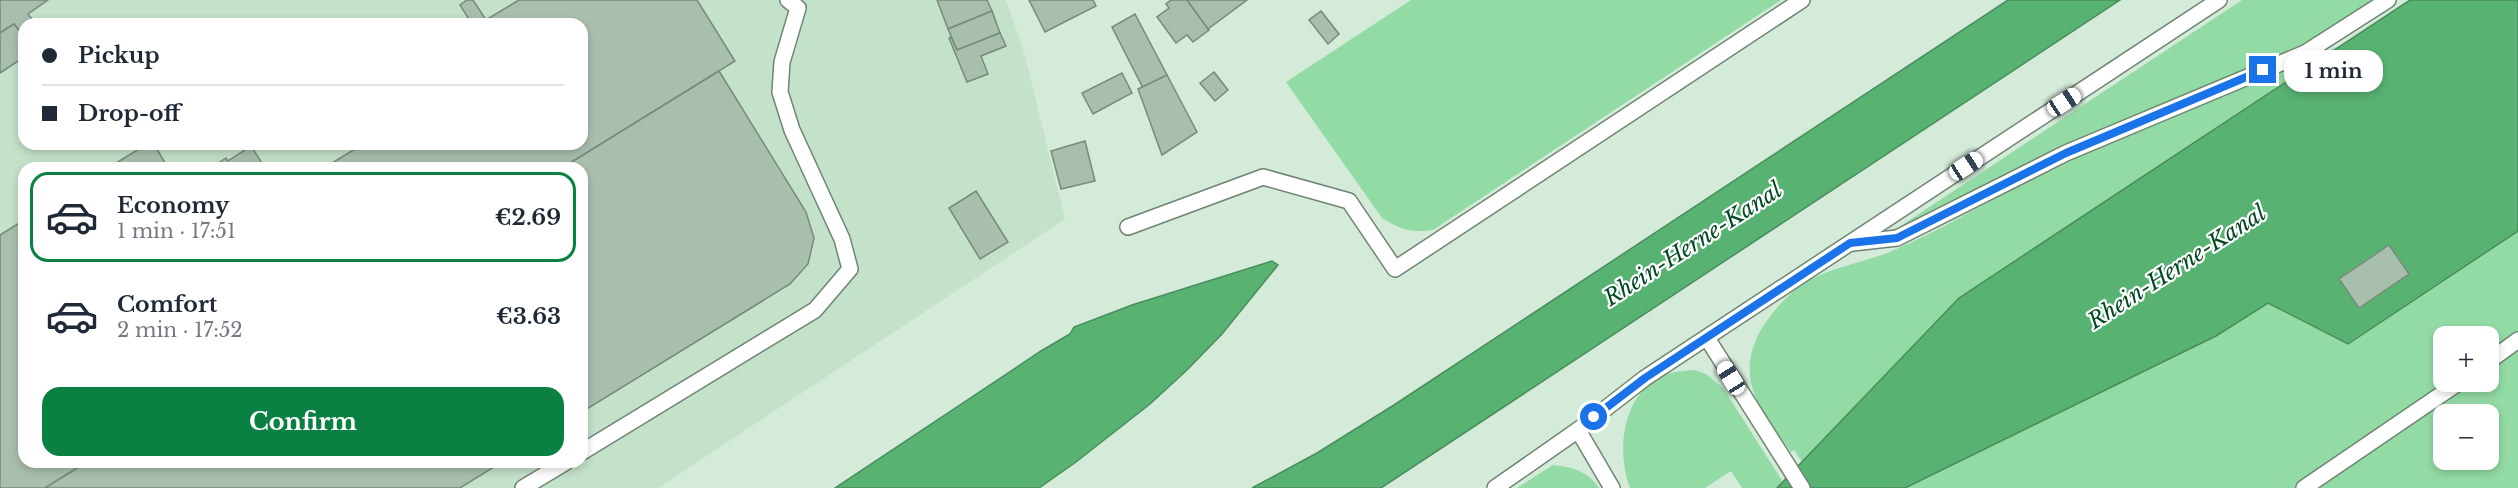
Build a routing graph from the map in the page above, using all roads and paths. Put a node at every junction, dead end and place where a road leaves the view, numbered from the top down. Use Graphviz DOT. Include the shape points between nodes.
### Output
graph roads {
  1 [pos="788,0"];
  2 [pos="1802,0"];
  3 [pos="2219,0"];
  4 [pos="2388,0"];
  5 [pos="1128,227"];
  6 [pos="1850,243"];
  7 [pos="1707,338"];
  8 [pos="2518,340"];
  9 [pos="2499,354"];
  10 [pos="2445,392"];
  11 [pos="1578,430"];
  12 [pos="588,448"];
  13 [pos="556,468"];
  14 [pos="524,488"];
  15 [pos="1495,488"];
  16 [pos="1612,488"];
  17 [pos="1802,488"];
  18 [pos="2304,488"];
  1 -- 12 [label="lane" via="798,8 782,62 780,92 792,130 842,239 850,270 815,310"];
  2 -- 5 [label="lane" via="1395,270 1349,201 1263,177"];
  3 -- 6 [label="lane"];
  4 -- 6 [label="lane" via="2305,53 2066,153 1897,238"];
  6 -- 7 [label="lane"];
  7 -- 11 [label="lane" via="1645,378"];
  7 -- 17 [label="lane"];
  8 -- 9 [label="lane"];
  10 -- 18 [label="lane"];
  11 -- 15 [label="lane"];
  11 -- 16 [label="lane"];
  13 -- 14 [label="lane"];
}
